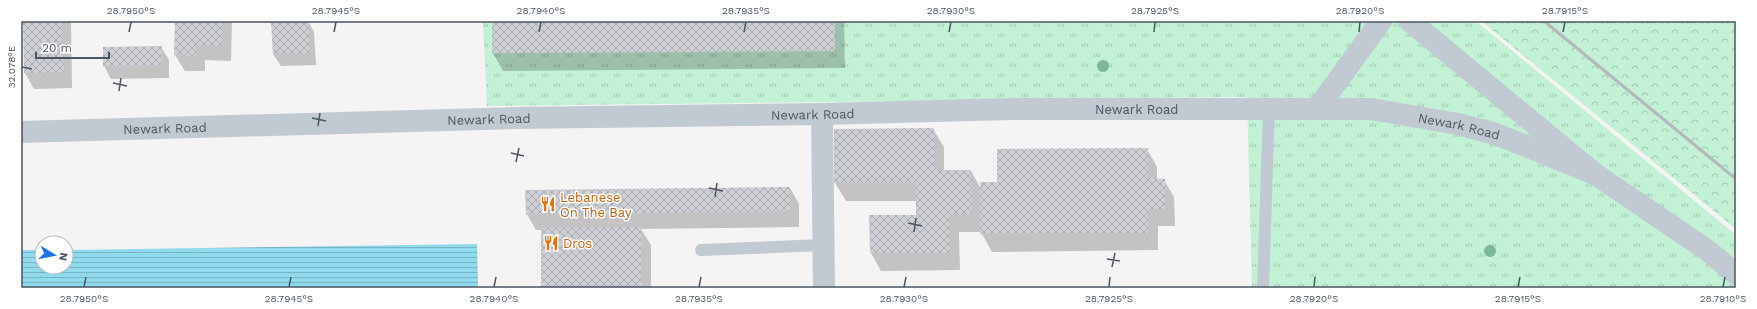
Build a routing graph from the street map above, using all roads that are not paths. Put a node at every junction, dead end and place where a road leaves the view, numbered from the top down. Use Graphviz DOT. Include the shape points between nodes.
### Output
graph roads {
  1 [pos="1381,21"];
  2 [pos="1410,21"];
  3 [pos="1268,108"];
  4 [pos="1317,109"];
  5 [pos="822,114"];
  6 [pos="21,132"];
  7 [pos="1594,174"];
  8 [pos="823,245"];
  9 [pos="702,250"];
  10 [pos="1736,274"];
  11 [pos="824,288"];
  12 [pos="1263,288"];
  1 -- 4 [label="street"];
  2 -- 7 [label="street"];
  3 -- 4 [label="street, Newark Road"];
  3 -- 5 [label="street, Newark Road" via="1010,109"];
  3 -- 12 [label="lane"];
  4 -- 7 [label="street, Newark Road" via="1371,109 1458,124 1496,134"];
  5 -- 6 [label="street, Newark Road" via="514,118"];
  5 -- 8 [label="street"];
  7 -- 10 [label="street" via="1707,250"];
  8 -- 9 [label="lane"];
  8 -- 11 [label="street"];
}
